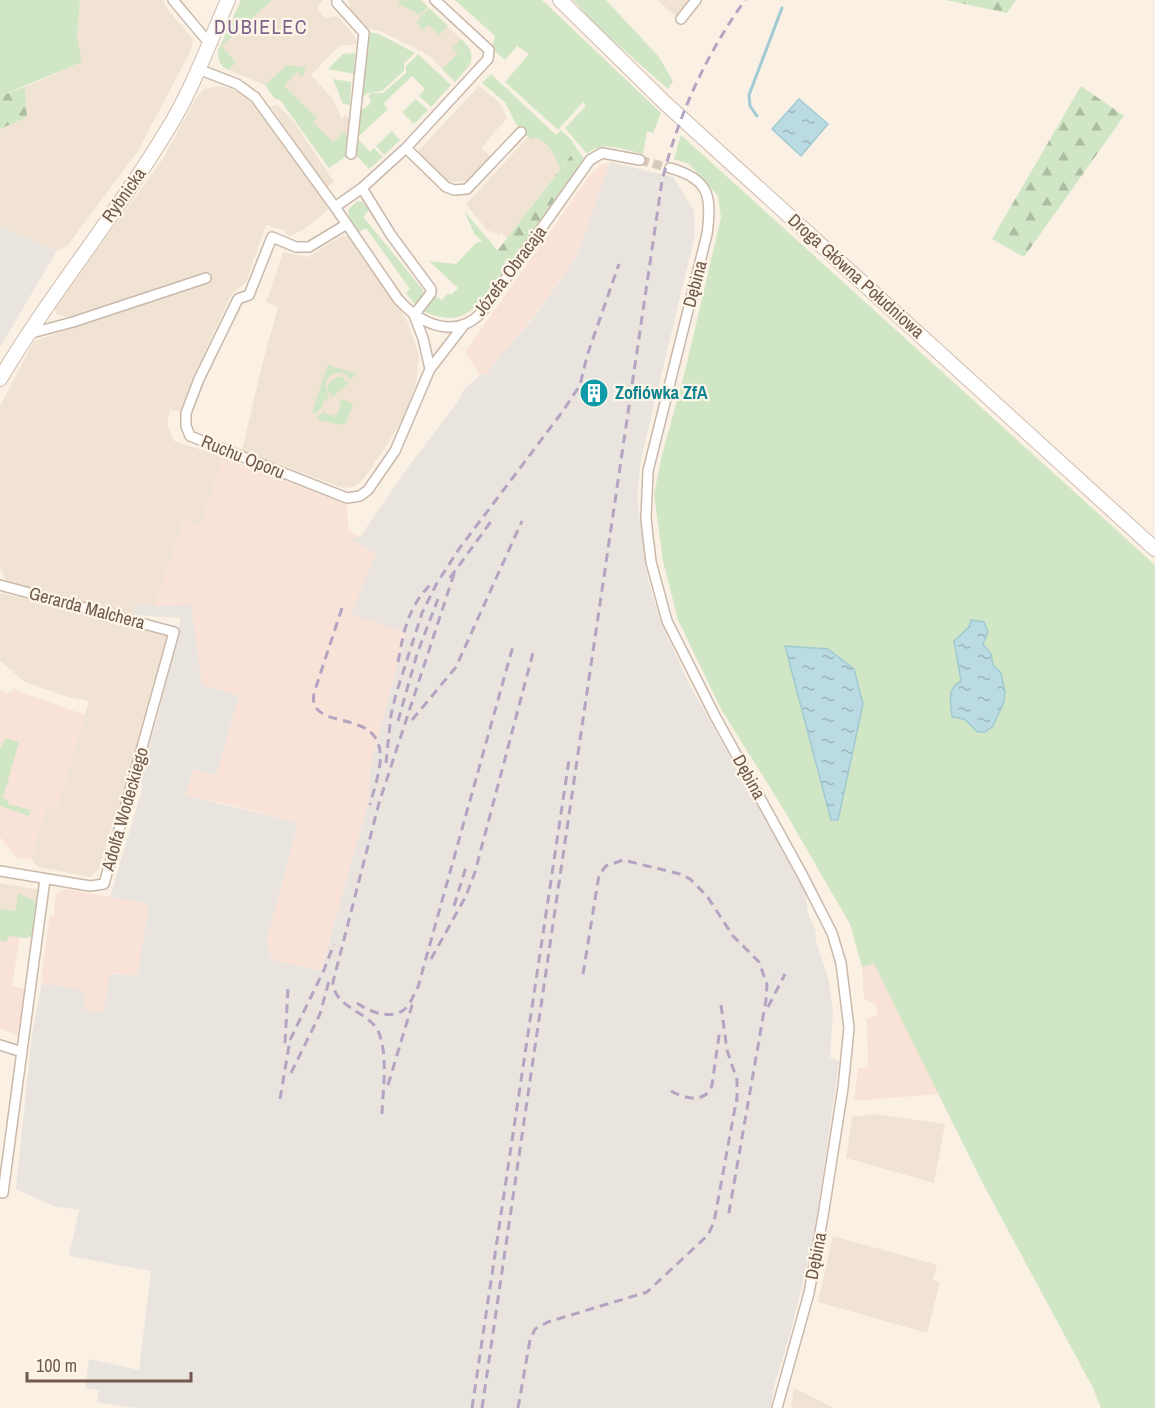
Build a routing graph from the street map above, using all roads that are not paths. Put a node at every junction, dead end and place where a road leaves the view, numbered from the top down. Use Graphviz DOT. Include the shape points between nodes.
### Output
graph roads {
  1 [pos="173,0"];
  2 [pos="228,0"];
  3 [pos="337,0"];
  4 [pos="435,0"];
  5 [pos="560,0"];
  6 [pos="696,0"];
  7 [pos="681,19"];
  8 [pos="209,44"];
  9 [pos="198,69"];
  10 [pos="521,132"];
  11 [pos="406,148"];
  12 [pos="351,154"];
  13 [pos="640,160"];
  14 [pos="670,168"];
  15 [pos="362,188"];
  16 [pos="335,207"];
  17 [pos="347,224"];
  18 [pos="207,278"];
  19 [pos="414,315"];
  20 [pos="464,325"];
  21 [pos="28,334"];
  22 [pos="430,369"];
  23 [pos="0,379"];
  24 [pos="1155,549"];
  25 [pos="0,585"];
  26 [pos="174,632"];
  27 [pos="0,871"];
  28 [pos="45,879"];
  29 [pos="0,1045"];
  30 [pos="22,1052"];
  31 [pos="2,1192"];
  32 [pos="777,1408"];
  1 -- 8 [label="street"];
  2 -- 8 [label="main road, Rybnicka"];
  3 -- 12 [label="street" via="364,33"];
  4 -- 11 [label="street" via="490,55"];
  5 -- 24 [label="main road, Droga Główna Południowa" via="665,103"];
  6 -- 7 [label="street"];
  8 -- 9 [label="main road, Rybnicka"];
  9 -- 16 [label="street" via="237,84 255,97"];
  9 -- 21 [label="main road, Rybnicka" via="167,132"];
  10 -- 11 [label="street" via="467,189 446,186"];
  11 -- 15 [label="street"];
  13 -- 20 [label="street, Józefa Obracaja" via="602,153 590,160 483,312"];
  14 -- 32 [label="street, Dębina" via="695,178 711,207 648,471 646,519 651,562 671,630 832,933 842,963 849,1028 824,1216"];
  15 -- 16 [label="street"];
  15 -- 19 [label="street" via="431,289"];
  16 -- 17 [label="street, Józefa Obracaja"];
  17 -- 19 [label="street, Józefa Obracaja" via="398,299"];
  17 -- 22 [label="street, Ruchu Oporu" via="309,247 296,247 272,237 249,295 238,299 199,379 186,413 190,436 347,498 360,496 397,449"];
  18 -- 21 [label="street"];
  19 -- 20 [label="street, Józefa Obracaja" via="427,324"];
  19 -- 22 [label="street"];
  20 -- 22 [label="street, Ruchu Oporu"];
  21 -- 23 [label="main road, Rybnicka"];
  25 -- 26 [label="street, Gerarda Malchera"];
  26 -- 28 [label="street, Adolfa Wodeckiego" via="104,884 90,886"];
  27 -- 28 [label="street, Adolfa Wodeckiego"];
  28 -- 30 [label="street"];
  29 -- 30 [label="street"];
  30 -- 31 [label="street"];
}
